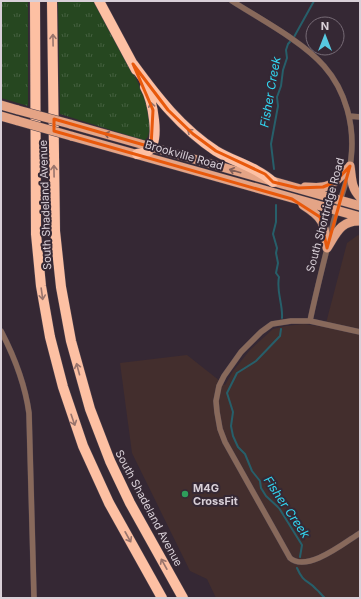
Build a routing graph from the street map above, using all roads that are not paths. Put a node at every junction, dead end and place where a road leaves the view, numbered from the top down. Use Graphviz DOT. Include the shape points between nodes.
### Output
graph roads {
  1 [pos="35,1"];
  2 [pos="52,1"];
  3 [pos="99,1"];
  4 [pos="232,1"];
  5 [pos="133,64"];
  6 [pos="1,105"];
  7 [pos="1,116"];
  8 [pos="349,116"];
  9 [pos="360,117"];
  10 [pos="151,147"];
  11 [pos="137,154"];
  12 [pos="350,166"];
  13 [pos="273,182"];
  14 [pos="298,188"];
  15 [pos="360,197"];
  16 [pos="292,199"];
  17 [pos="340,200"];
  18 [pos="360,206"];
  19 [pos="337,211"];
  20 [pos="360,217"];
  21 [pos="360,221"];
  22 [pos="327,248"];
  23 [pos="310,321"];
  24 [pos="1,331"];
  25 [pos="360,332"];
  26 [pos="360,533"];
  27 [pos="34,598"];
  28 [pos="162,598"];
  29 [pos="183,598"];
  1 -- 28 [label="highway, South Shadeland Avenue, one-way" via="36,234 41,286 50,337 63,387 83,446 109,503"];
  29 -- 2 [label="highway, South Shadeland Avenue, one-way" via="113,468 90,410 70,342 61,287 56,231"];
  3 -- 5 [label="highway"];
  4 -- 8 [label="street, South Shortridge Road" via="300,45 324,66 336,82"];
  10 -- 5 [label="highway, one-way" via="154,131 153,110 147,91"];
  13 -- 5 [label="highway, one-way" via="265,174 222,155 193,134 168,110"];
  10 -- 6 [label="main road, Brookville Road, one-way, bridge"];
  7 -- 11 [label="main road, Brookville Road, bridge"];
  8 -- 9 [label="street"];
  8 -- 12 [label="street, South Shortridge Road" via="352,138"];
  10 -- 11 [label="highway" via="148,152"];
  13 -- 10 [label="main road, Brookville Road, one-way"];
  11 -- 16 [label="main road, Brookville Road"];
  12 -- 14 [label="main road" via="328,186"];
  12 -- 15 [label="main road" via="351,181"];
  12 -- 17 [label="street, South Shortridge Road"];
  13 -- 14 [label="main road, Brookville Road"];
  14 -- 17 [label="main road, Brookville Road"];
  16 -- 19 [label="main road, Brookville Road"];
  16 -- 22 [label="main road" via="320,217 324,224"];
  17 -- 18 [label="main road, Brookville Road"];
  17 -- 19 [label="street, South Shortridge Road"];
  19 -- 20 [label="main road, Brookville Road"];
  19 -- 22 [label="street, South Shortridge Road"];
  21 -- 22 [label="main road" via="346,223"];
  22 -- 23 [label="street, South Shortridge Road"];
  23 -- 25 [label="street"];
  23 -- 26 [label="street" via="272,324 241,352 219,386 216,404 220,429 228,450 292,560 308,562 329,553"];
  24 -- 27 [label="street" via="19,370 28,408"];
}
